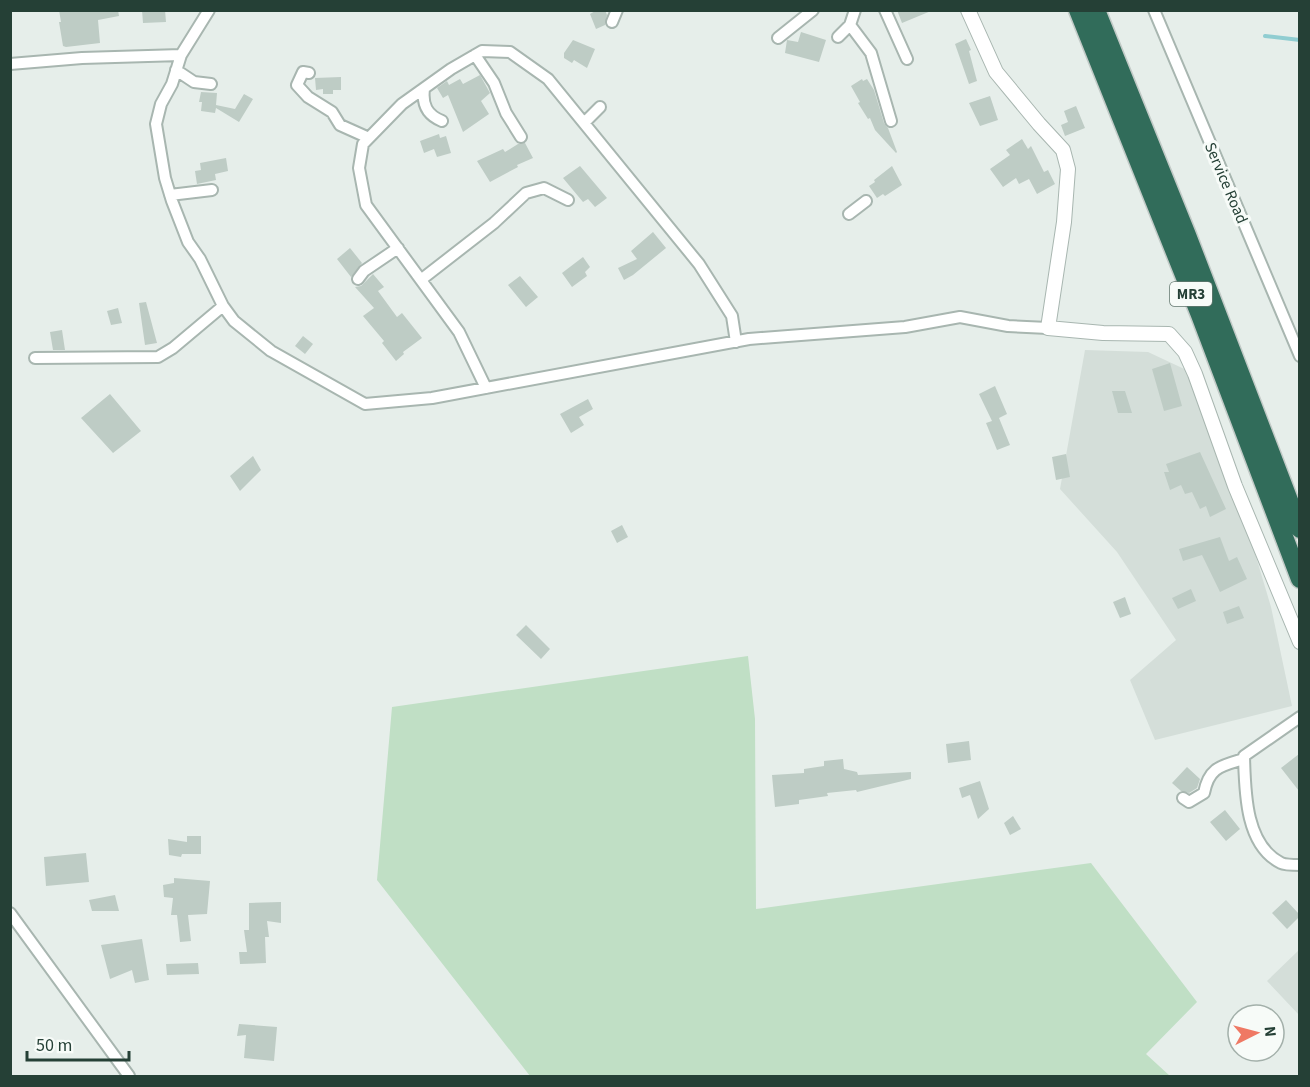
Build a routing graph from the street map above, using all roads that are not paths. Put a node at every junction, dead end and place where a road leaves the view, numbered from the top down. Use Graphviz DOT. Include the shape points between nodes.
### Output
graph roads {
  1 [pos="209,10"];
  2 [pos="617,10"];
  3 [pos="813,10"];
  4 [pos="855,10"];
  5 [pos="885,10"];
  6 [pos="968,10"];
  7 [pos="1078,10"];
  8 [pos="1096,10"];
  9 [pos="1154,10"];
  10 [pos="612,22"];
  11 [pos="850,25"];
  12 [pos="838,37"];
  13 [pos="778,38"];
  14 [pos="181,55"];
  15 [pos="471,58"];
  16 [pos="907,58"];
  17 [pos="10,64"];
  18 [pos="176,70"];
  19 [pos="309,73"];
  20 [pos="465,74"];
  21 [pos="211,84"];
  22 [pos="424,89"];
  23 [pos="600,107"];
  24 [pos="442,121"];
  25 [pos="891,121"];
  26 [pos="584,123"];
  27 [pos="521,137"];
  28 [pos="369,138"];
  29 [pos="212,189"];
  30 [pos="170,195"];
  31 [pos="568,200"];
  32 [pos="866,201"];
  33 [pos="849,214"];
  34 [pos="398,248"];
  35 [pos="358,279"];
  36 [pos="422,279"];
  37 [pos="224,306"];
  38 [pos="1048,328"];
  39 [pos="736,342"];
  40 [pos="1299,356"];
  41 [pos="35,358"];
  42 [pos="486,388"];
  43 [pos="1299,529"];
  44 [pos="1299,579"];
  45 [pos="1299,642"];
  46 [pos="1299,715"];
  47 [pos="1244,759"];
  48 [pos="1183,798"];
  49 [pos="1299,865"];
  50 [pos="10,912"];
  51 [pos="129,1077"];
  1 -- 14 [label="street"];
  2 -- 10 [label="street"];
  3 -- 13 [label="street"];
  4 -- 11 [label="street"];
  5 -- 16 [label="street"];
  6 -- 38 [label="street" via="996,72 1063,150 1068,169"];
  7 -- 44 [label="highway, MR3" via="1200,315"];
  8 -- 43 [label="highway, MR3"];
  9 -- 40 [label="street, Service Road"];
  11 -- 12 [label="street"];
  11 -- 25 [label="street" via="871,53"];
  14 -- 17 [label="street"];
  14 -- 18 [label="street"];
  15 -- 20 [label="street"];
  15 -- 22 [label="street"];
  15 -- 26 [label="street" via="482,51 510,51 548,79"];
  15 -- 27 [label="street" via="494,83"];
  18 -- 21 [label="street" via="194,82"];
  18 -- 30 [label="street" via="160,104 156,124"];
  19 -- 28 [label="street" via="303,72 297,85 308,97 332,112 340,125"];
  22 -- 24 [label="street" via="423,102 432,117"];
  22 -- 28 [label="street" via="402,104"];
  23 -- 26 [label="street"];
  26 -- 39 [label="street" via="699,264 732,316"];
  28 -- 34 [label="street" via="363,144 359,168 366,205"];
  29 -- 30 [label="street"];
  30 -- 37 [label="street" via="188,242"];
  31 -- 36 [label="street" via="543,188 526,194"];
  32 -- 33 [label="street"];
  34 -- 35 [label="street" via="380,258"];
  34 -- 36 [label="street"];
  36 -- 42 [label="street" via="459,332"];
  37 -- 41 [label="street" via="158,357"];
  37 -- 42 [label="street" via="234,321 271,351 365,404"];
  38 -- 39 [label="street" via="960,317 905,327"];
  38 -- 45 [label="street" via="1169,334 1185,352"];
  39 -- 42 [label="street"];
  46 -- 47 [label="street"];
  47 -- 48 [label="street" via="1210,774 1204,793 1189,802"];
  47 -- 49 [label="street" via="1245,797 1258,843 1282,864"];
  50 -- 51 [label="street"];
}
